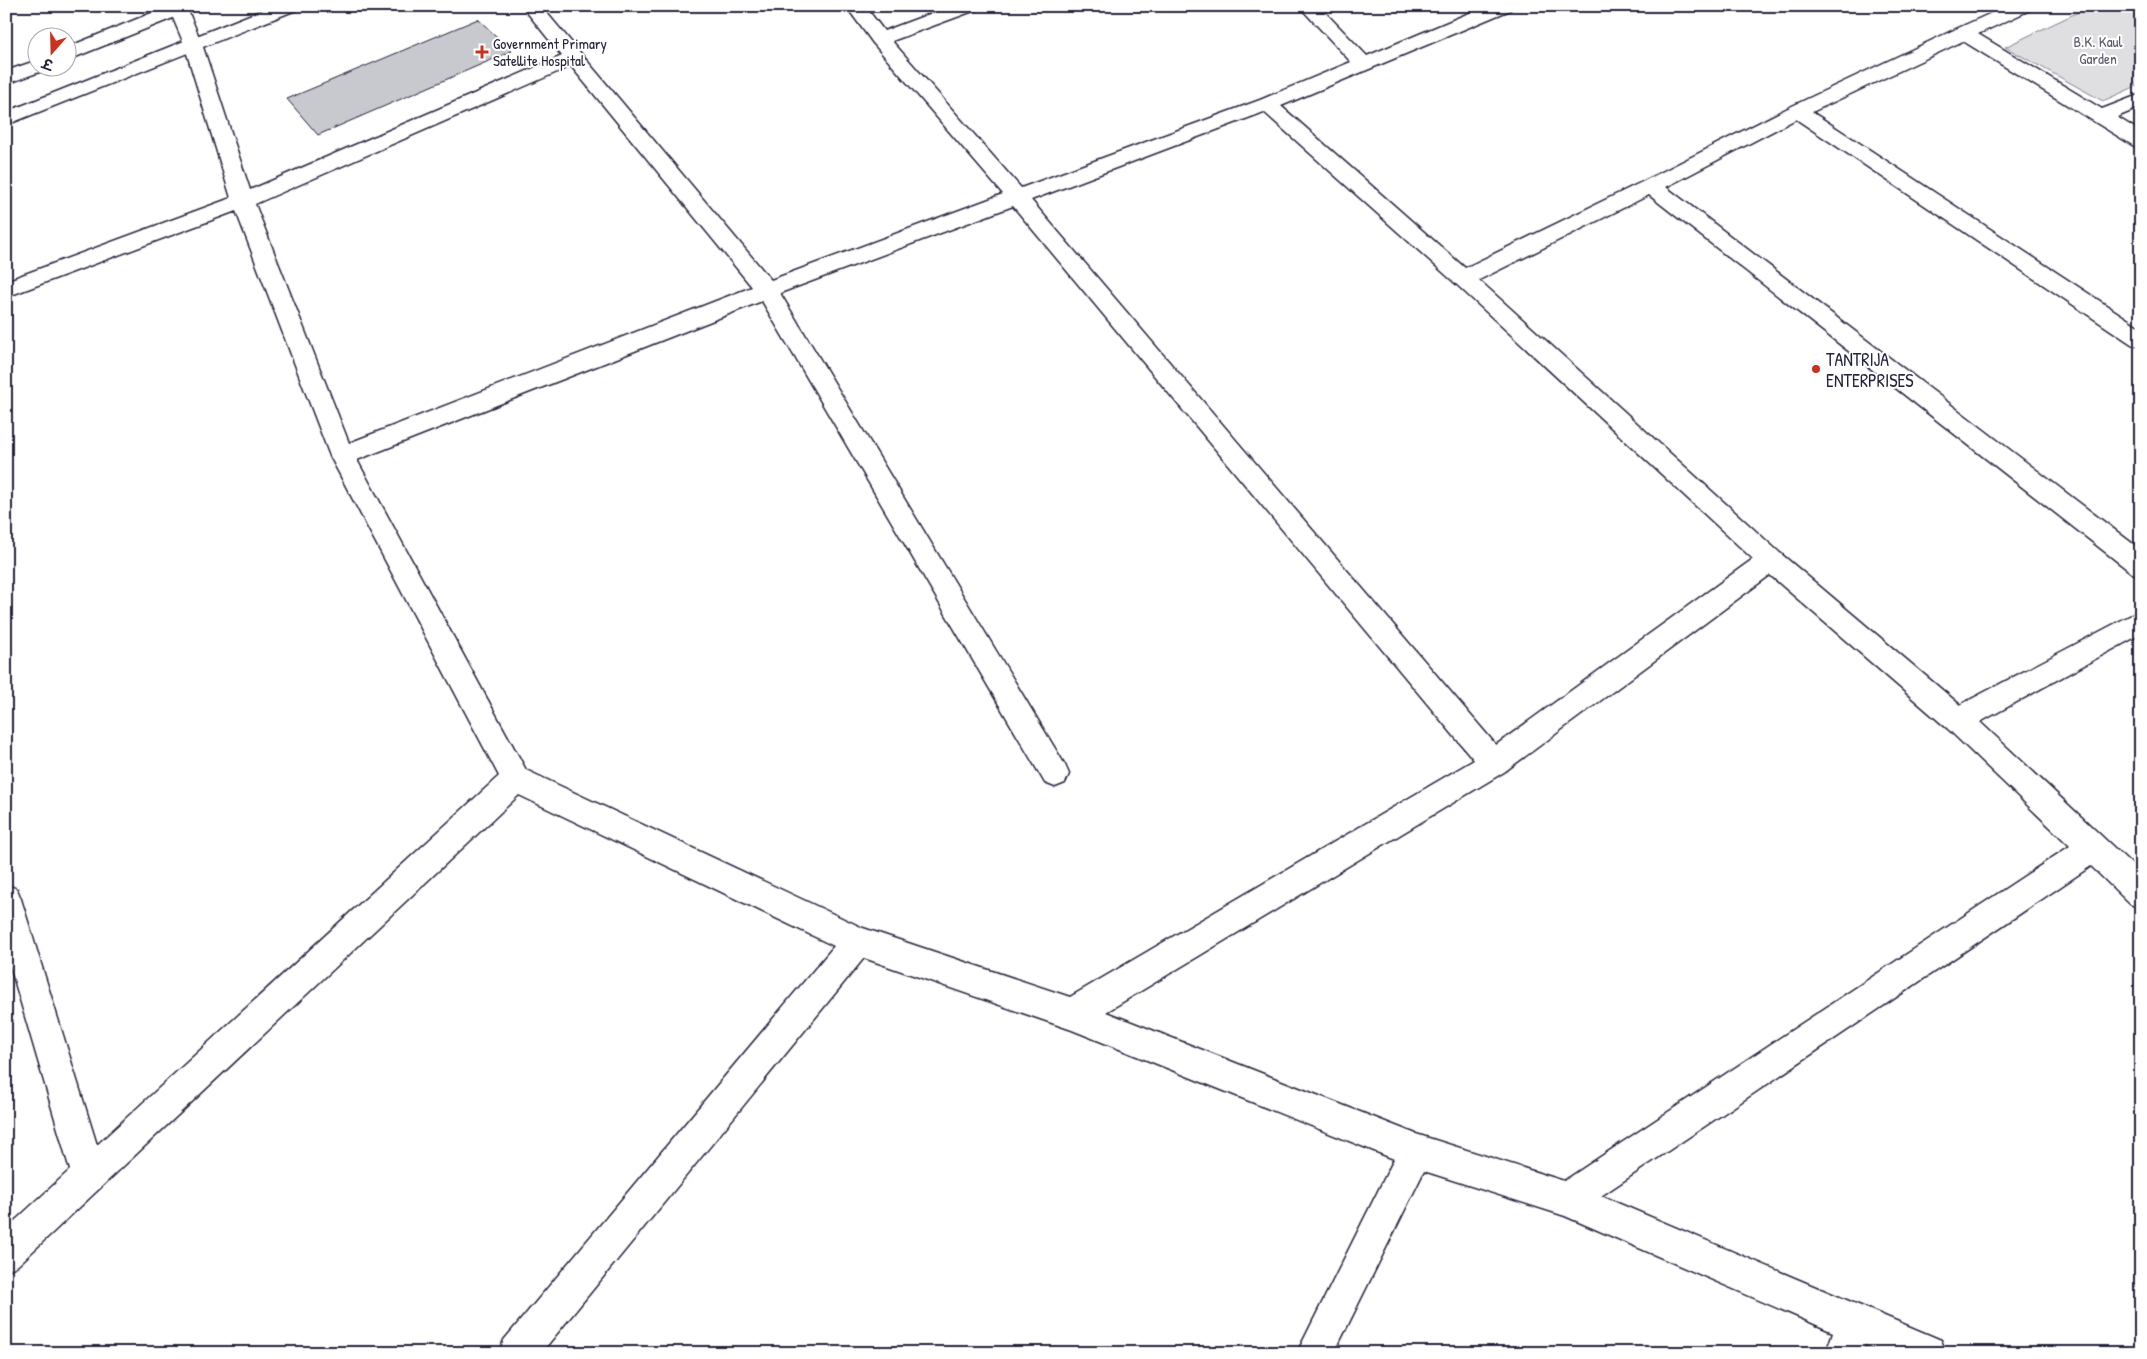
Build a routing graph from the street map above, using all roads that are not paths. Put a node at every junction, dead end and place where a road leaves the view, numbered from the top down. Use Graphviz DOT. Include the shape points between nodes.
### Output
graph roads {
  1 [pos="289,6"];
  2 [pos="531,6"];
  3 [pos="855,6"];
  4 [pos="969,6"];
  5 [pos="1308,6"];
  6 [pos="2023,6"];
  7 [pos="180,7"];
  8 [pos="1495,8"];
  9 [pos="1963,33"];
  10 [pos="880,39"];
  11 [pos="193,44"];
  12 [pos="78,50"];
  13 [pos="574,58"];
  14 [pos="1364,64"];
  15 [pos="28,70"];
  16 [pos="6,78"];
  17 [pos="2141,100"];
  18 [pos="1267,104"];
  19 [pos="1797,111"];
  20 [pos="2100,117"];
  21 [pos="6,119"];
  22 [pos="2141,142"];
  23 [pos="1651,186"];
  24 [pos="1016,197"];
  25 [pos="243,201"];
  26 [pos="1463,278"];
  27 [pos="6,290"];
  28 [pos="767,290"];
  29 [pos="2141,339"];
  30 [pos="342,456"];
  31 [pos="1771,560"];
  32 [pos="2141,565"];
  33 [pos="2141,621"];
  34 [pos="1958,720"];
  35 [pos="1494,763"];
  36 [pos="1055,774"];
  37 [pos="516,779"];
  38 [pos="2093,848"];
  39 [pos="2141,894"];
  40 [pos="6,899"];
  41 [pos="858,940"];
  42 [pos="1072,1014"];
  43 [pos="1416,1151"];
  44 [pos="89,1175"];
  45 [pos="1567,1199"];
  46 [pos="6,1253"];
  47 [pos="1849,1338"];
  48 [pos="518,1353"];
  49 [pos="1315,1353"];
  50 [pos="1928,1353"];
  1 -- 11 [label="street"];
  2 -- 13 [label="street"];
  3 -- 10 [label="street"];
  4 -- 10 [label="street"];
  5 -- 14 [label="street"];
  6 -- 9 [label="street"];
  7 -- 11 [label="street"];
  7 -- 12 [label="street"];
  8 -- 14 [label="street"];
  9 -- 19 [label="street"];
  9 -- 20 [label="street"];
  10 -- 24 [label="street"];
  11 -- 21 [label="street"];
  11 -- 25 [label="street"];
  13 -- 25 [label="street"];
  13 -- 28 [label="street"];
  14 -- 18 [label="street"];
  15 -- 16 [label="street"];
  17 -- 20 [label="street"];
  18 -- 24 [label="street"];
  18 -- 26 [label="street"];
  19 -- 23 [label="street"];
  19 -- 29 [label="street"];
  20 -- 22 [label="street"];
  23 -- 26 [label="street"];
  23 -- 32 [label="street"];
  24 -- 28 [label="street"];
  24 -- 35 [label="street"];
  25 -- 27 [label="street"];
  25 -- 30 [label="street"];
  26 -- 31 [label="street"];
  28 -- 30 [label="street"];
  28 -- 36 [label="street"];
  30 -- 37 [label="street"];
  31 -- 34 [label="street"];
  31 -- 35 [label="street"];
  33 -- 34 [label="street"];
  34 -- 38 [label="street"];
  35 -- 42 [label="street"];
  37 -- 41 [label="street"];
  37 -- 44 [label="street"];
  38 -- 39 [label="street"];
  38 -- 45 [label="street"];
  40 -- 44 [label="street"];
  41 -- 42 [label="street"];
  41 -- 48 [label="street"];
  42 -- 43 [label="street"];
  43 -- 45 [label="street"];
  43 -- 49 [label="street"];
  44 -- 46 [label="street"];
  45 -- 47 [label="street"];
  47 -- 50 [label="street"];
}
